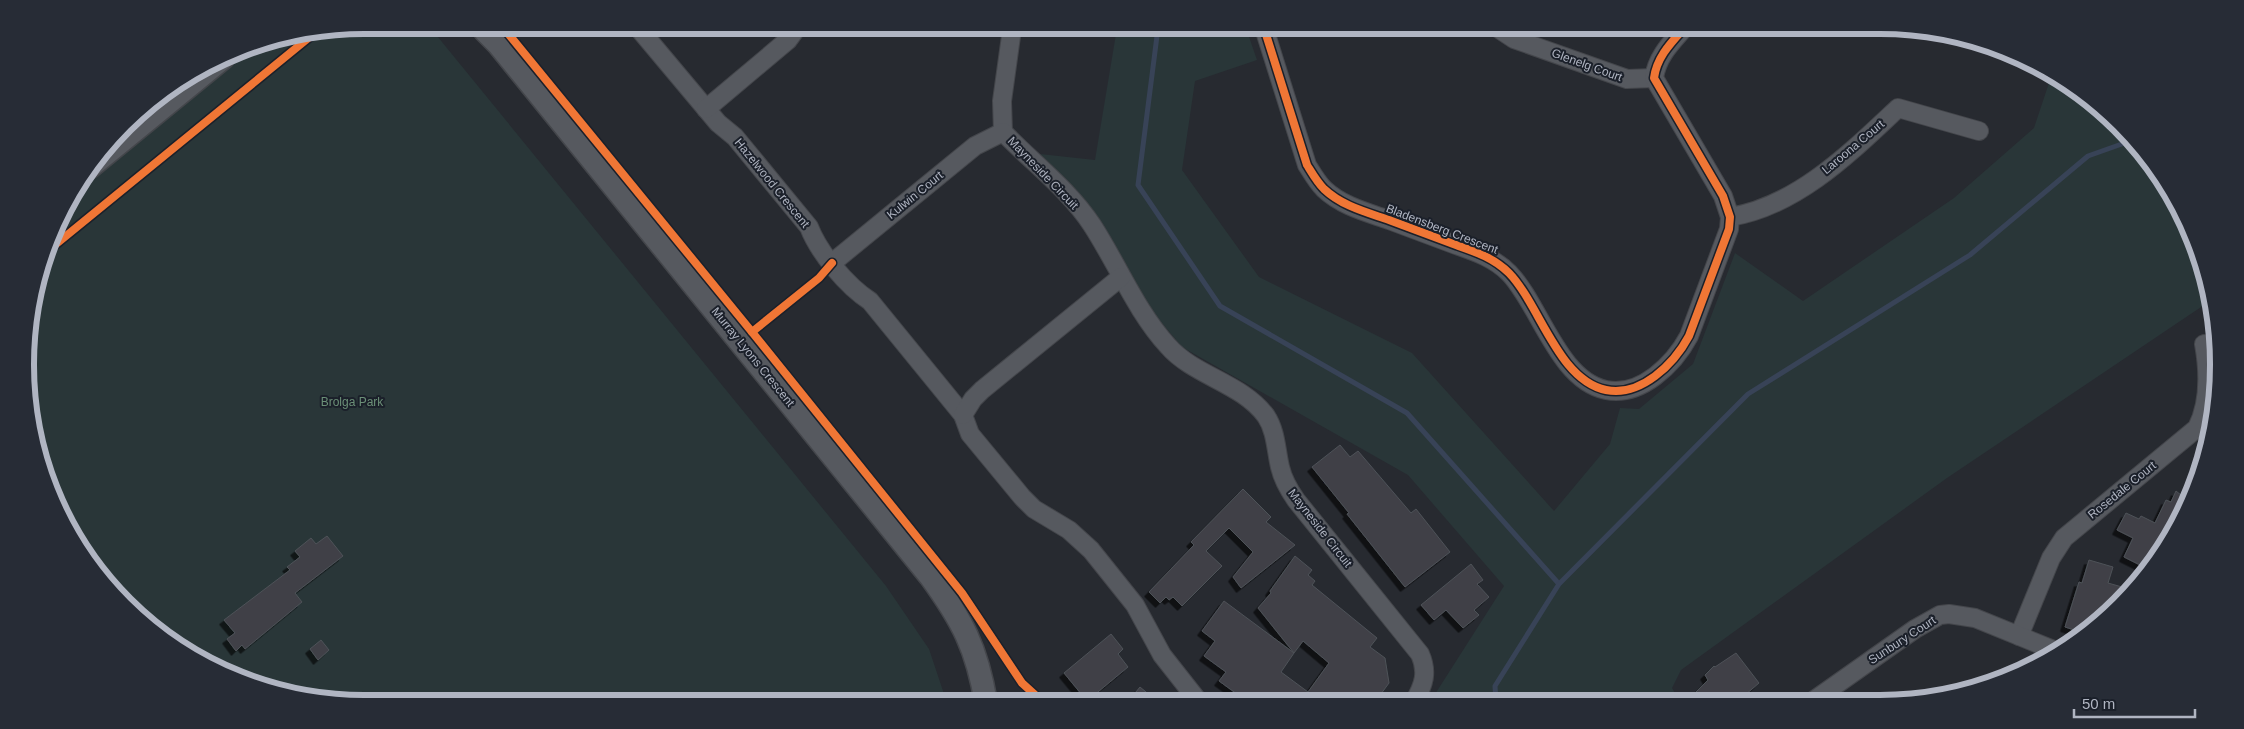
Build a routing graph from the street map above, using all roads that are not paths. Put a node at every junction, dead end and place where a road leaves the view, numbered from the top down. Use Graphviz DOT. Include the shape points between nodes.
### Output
graph roads {
  1 [pos="488,34"];
  2 [pos="643,34"];
  3 [pos="792,34"];
  4 [pos="1011,34"];
  5 [pos="1266,34"];
  6 [pos="1506,34"];
  7 [pos="1680,34"];
  8 [pos="1654,78"];
  9 [pos="197,79"];
  10 [pos="706,109"];
  11 [pos="1003,132"];
  12 [pos="1980,132"];
  13 [pos="118,144"];
  14 [pos="1730,217"];
  15 [pos="832,263"];
  16 [pos="1121,278"];
  17 [pos="2204,344"];
  18 [pos="963,415"];
  19 [pos="2019,636"];
  20 [pos="2049,648"];
  21 [pos="985,695"];
  22 [pos="1193,695"];
  23 [pos="1419,695"];
  24 [pos="1822,695"];
  1 -- 21 [label="street, Murray Lyons Crescent" via="506,52 930,576 956,611 971,642"];
  2 -- 10 [label="street, Hazelwood Crescent"];
  3 -- 10 [label="street"];
  4 -- 11 [label="street, Mayneside Circuit" via="1002,100"];
  5 -- 14 [label="street, Bladensberg Crescent" via="1307,164 1324,189 1350,206 1494,260 1520,286 1570,366 1594,387 1634,389 1680,352 1725,242"];
  6 -- 8 [label="street, Glenelg Court" via="1627,79"];
  7 -- 8 [label="street" via="1660,58"];
  8 -- 14 [label="street" via="1723,196"];
  9 -- 13 [label="street"];
  10 -- 15 [label="street, Hazelwood Crescent" via="742,144 809,227 815,242"];
  11 -- 15 [label="street, Kulwin Court" via="975,146"];
  11 -- 16 [label="street, Mayneside Circuit" via="1091,224"];
  12 -- 14 [label="street, Laroona Court" via="1898,108 1836,164 1796,192 1764,209"];
  15 -- 18 [label="street" via="857,293 870,301"];
  16 -- 18 [label="street" via="982,390 972,399"];
  16 -- 23 [label="street, Mayneside Circuit" via="1157,334 1170,348 1245,396 1267,418 1273,431 1280,469 1296,500 1420,654 1425,676"];
  17 -- 19 [label="street, Rosedale Court" via="2208,377 2205,407 2197,428 2064,538 2050,558"];
  18 -- 22 [label="street" via="970,434 1022,497 1091,550 1135,605 1162,655"];
  19 -- 20 [label="street, Sunbury Court"];
  19 -- 24 [label="street, Sunbury Court" via="1975,618 1940,615"];
}
